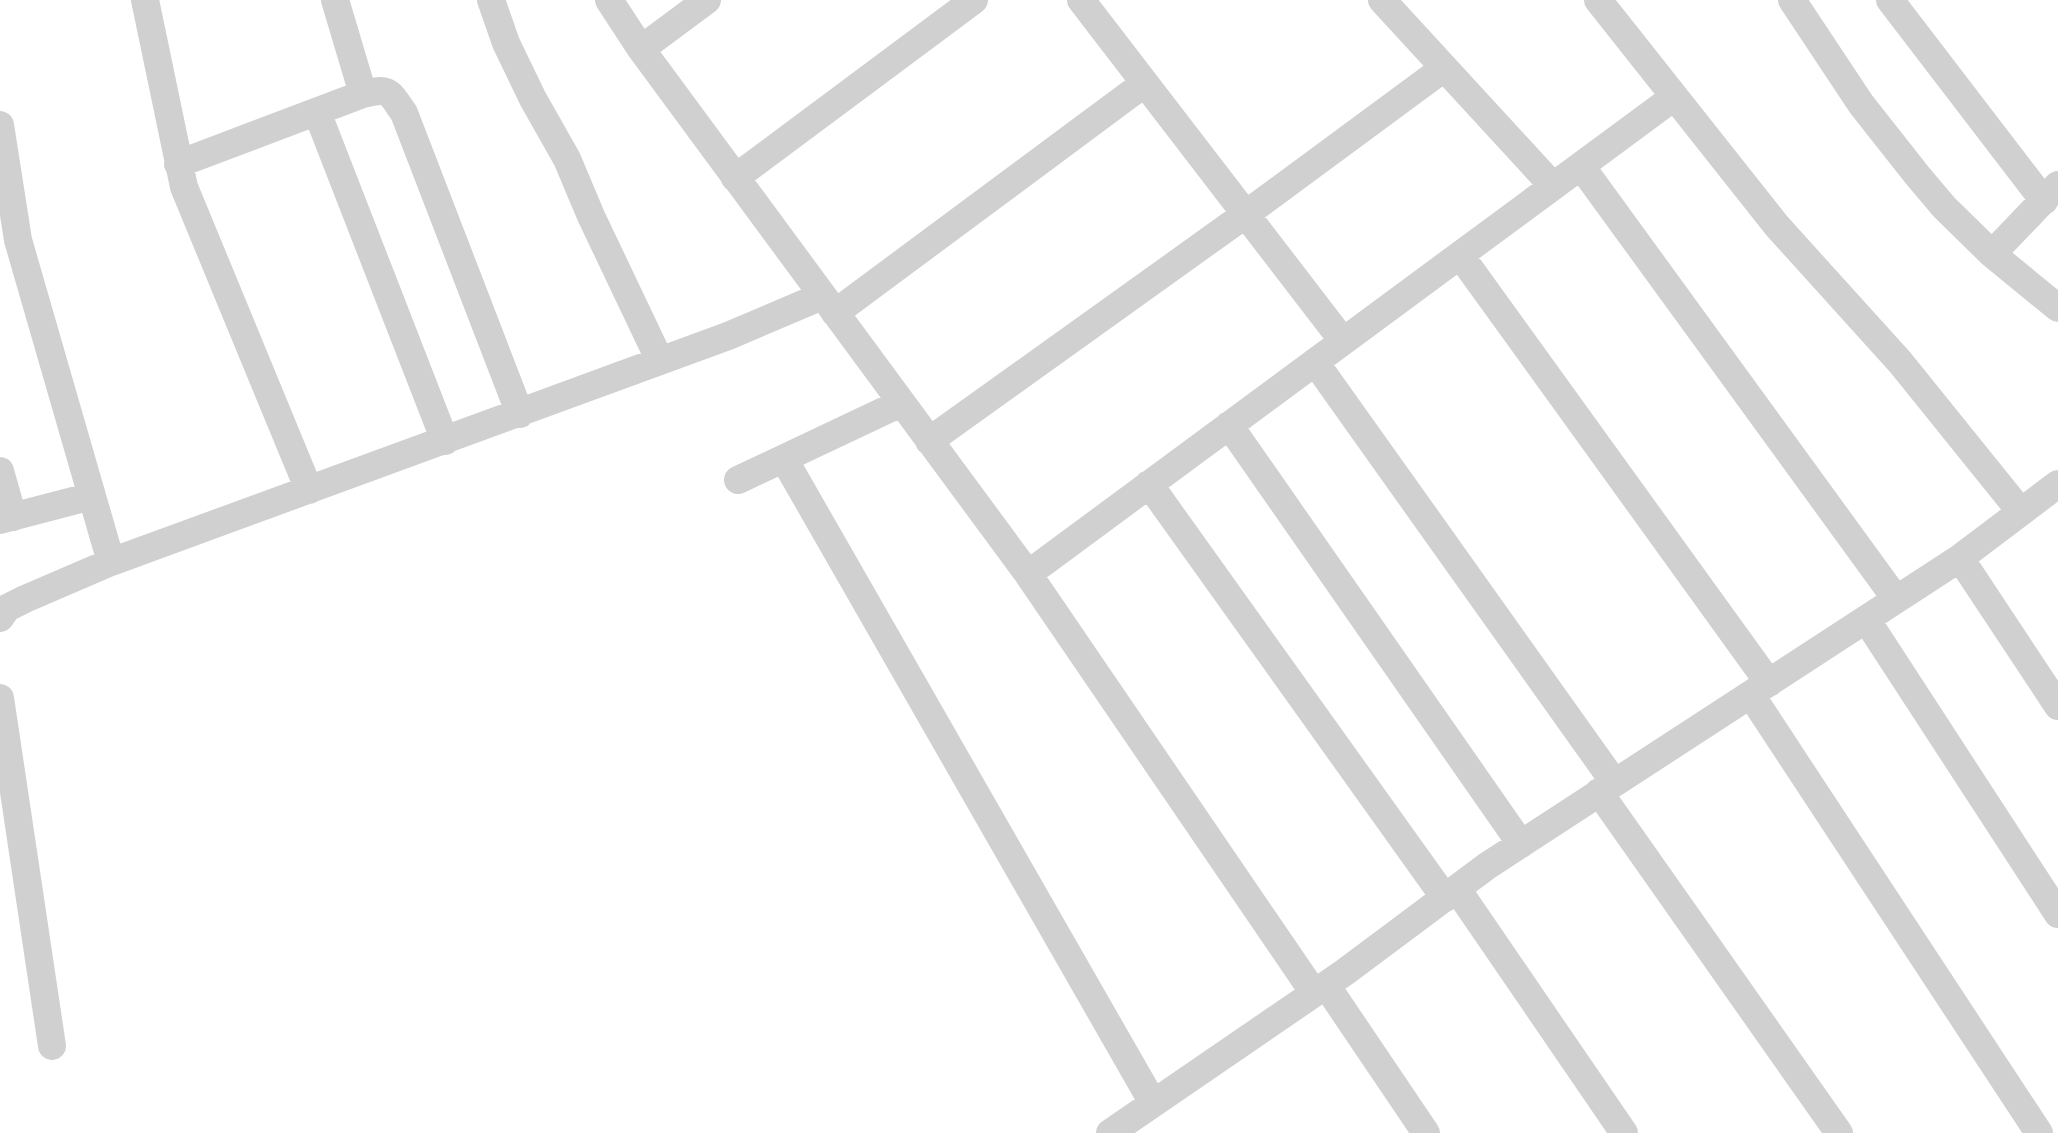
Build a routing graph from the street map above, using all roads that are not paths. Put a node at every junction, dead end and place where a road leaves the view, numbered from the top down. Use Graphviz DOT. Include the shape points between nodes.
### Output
graph roads {
  1 [pos="145,0"];
  2 [pos="335,0"];
  3 [pos="491,0"];
  4 [pos="609,0"];
  5 [pos="707,0"];
  6 [pos="974,0"];
  7 [pos="1081,0"];
  8 [pos="1382,0"];
  9 [pos="1598,0"];
  10 [pos="1792,0"];
  11 [pos="1890,0"];
  12 [pos="641,49"];
  13 [pos="1444,68"];
  14 [pos="1145,83"];
  15 [pos="363,94"];
  16 [pos="1674,97"];
  17 [pos="317,112"];
  18 [pos="0,125"];
  19 [pos="178,164"];
  20 [pos="1581,166"];
  21 [pos="735,178"];
  22 [pos="1553,186"];
  23 [pos="2051,193"];
  24 [pos="1246,214"];
  25 [pos="1992,254"];
  26 [pos="1460,255"];
  27 [pos="828,304"];
  28 [pos="2058,308"];
  29 [pos="1343,341"];
  30 [pos="660,361"];
  31 [pos="1315,362"];
  32 [pos="901,403"];
  33 [pos="520,414"];
  34 [pos="1230,425"];
  35 [pos="445,441"];
  36 [pos="929,442"];
  37 [pos="784,459"];
  38 [pos="0,471"];
  39 [pos="738,480"];
  40 [pos="1149,484"];
  41 [pos="2058,484"];
  42 [pos="309,490"];
  43 [pos="92,496"];
  44 [pos="2020,512"];
  45 [pos="6,518"];
  46 [pos="1960,558"];
  47 [pos="111,562"];
  48 [pos="1028,574"];
  49 [pos="1896,599"];
  50 [pos="0,618"];
  51 [pos="1866,619"];
  52 [pos="1760,689"];
  53 [pos="0,698"];
  54 [pos="2058,706"];
  55 [pos="1607,787"];
  56 [pos="1521,844"];
  57 [pos="1451,893"];
  58 [pos="2058,914"];
  59 [pos="1320,989"];
  60 [pos="52,1046"];
  61 [pos="1153,1103"];
  62 [pos="1110,1133"];
  63 [pos="1426,1133"];
  64 [pos="1624,1133"];
  65 [pos="1839,1133"];
  66 [pos="2040,1133"];
  1 -- 19 [label="street"];
  2 -- 15 [label="street"];
  3 -- 30 [label="street" via="506,43 566,159"];
  4 -- 12 [label="street"];
  5 -- 12 [label="street"];
  6 -- 21 [label="street"];
  7 -- 14 [label="street"];
  8 -- 13 [label="street"];
  9 -- 16 [label="street"];
  10 -- 25 [label="street" via="1893,146 1944,207"];
  11 -- 23 [label="street"];
  12 -- 21 [label="street"];
  13 -- 22 [label="street"];
  13 -- 24 [label="street"];
  14 -- 24 [label="street"];
  14 -- 27 [label="street"];
  15 -- 17 [label="street"];
  15 -- 33 [label="street" via="381,90 390,94 404,113"];
  16 -- 20 [label="street"];
  16 -- 44 [label="street" via="1777,226 1900,362"];
  17 -- 19 [label="street"];
  17 -- 35 [label="street"];
  18 -- 43 [label="street" via="18,240"];
  19 -- 42 [label="street" via="201,231"];
  20 -- 22 [label="street"];
  20 -- 49 [label="street"];
  21 -- 27 [label="street"];
  22 -- 26 [label="street"];
  23 -- 25 [label="street"];
  24 -- 29 [label="street"];
  24 -- 36 [label="street"];
  25 -- 28 [label="street"];
  26 -- 29 [label="street"];
  26 -- 52 [label="street"];
  27 -- 30 [label="street"];
  27 -- 32 [label="street"];
  29 -- 31 [label="street"];
  30 -- 33 [label="street"];
  31 -- 34 [label="street"];
  31 -- 55 [label="street"];
  32 -- 36 [label="street"];
  32 -- 37 [label="street"];
  33 -- 35 [label="street"];
  34 -- 40 [label="street"];
  34 -- 56 [label="street"];
  35 -- 42 [label="street"];
  36 -- 48 [label="street"];
  37 -- 39 [label="street"];
  37 -- 61 [label="street"];
  38 -- 45 [label="street"];
  40 -- 48 [label="street"];
  40 -- 57 [label="street"];
  41 -- 44 [label="street"];
  42 -- 47 [label="street"];
  43 -- 45 [label="street"];
  43 -- 47 [label="street"];
  44 -- 46 [label="street"];
  46 -- 49 [label="street"];
  46 -- 54 [label="street"];
  47 -- 50 [label="street" via="7,608"];
  48 -- 59 [label="street"];
  49 -- 51 [label="street"];
  51 -- 52 [label="street"];
  51 -- 58 [label="street"];
  52 -- 55 [label="street"];
  52 -- 66 [label="street"];
  53 -- 60 [label="street"];
  55 -- 56 [label="street"];
  55 -- 65 [label="street"];
  56 -- 57 [label="street"];
  57 -- 59 [label="street"];
  57 -- 64 [label="street"];
  59 -- 61 [label="street"];
  59 -- 63 [label="street"];
  61 -- 62 [label="street"];
}
